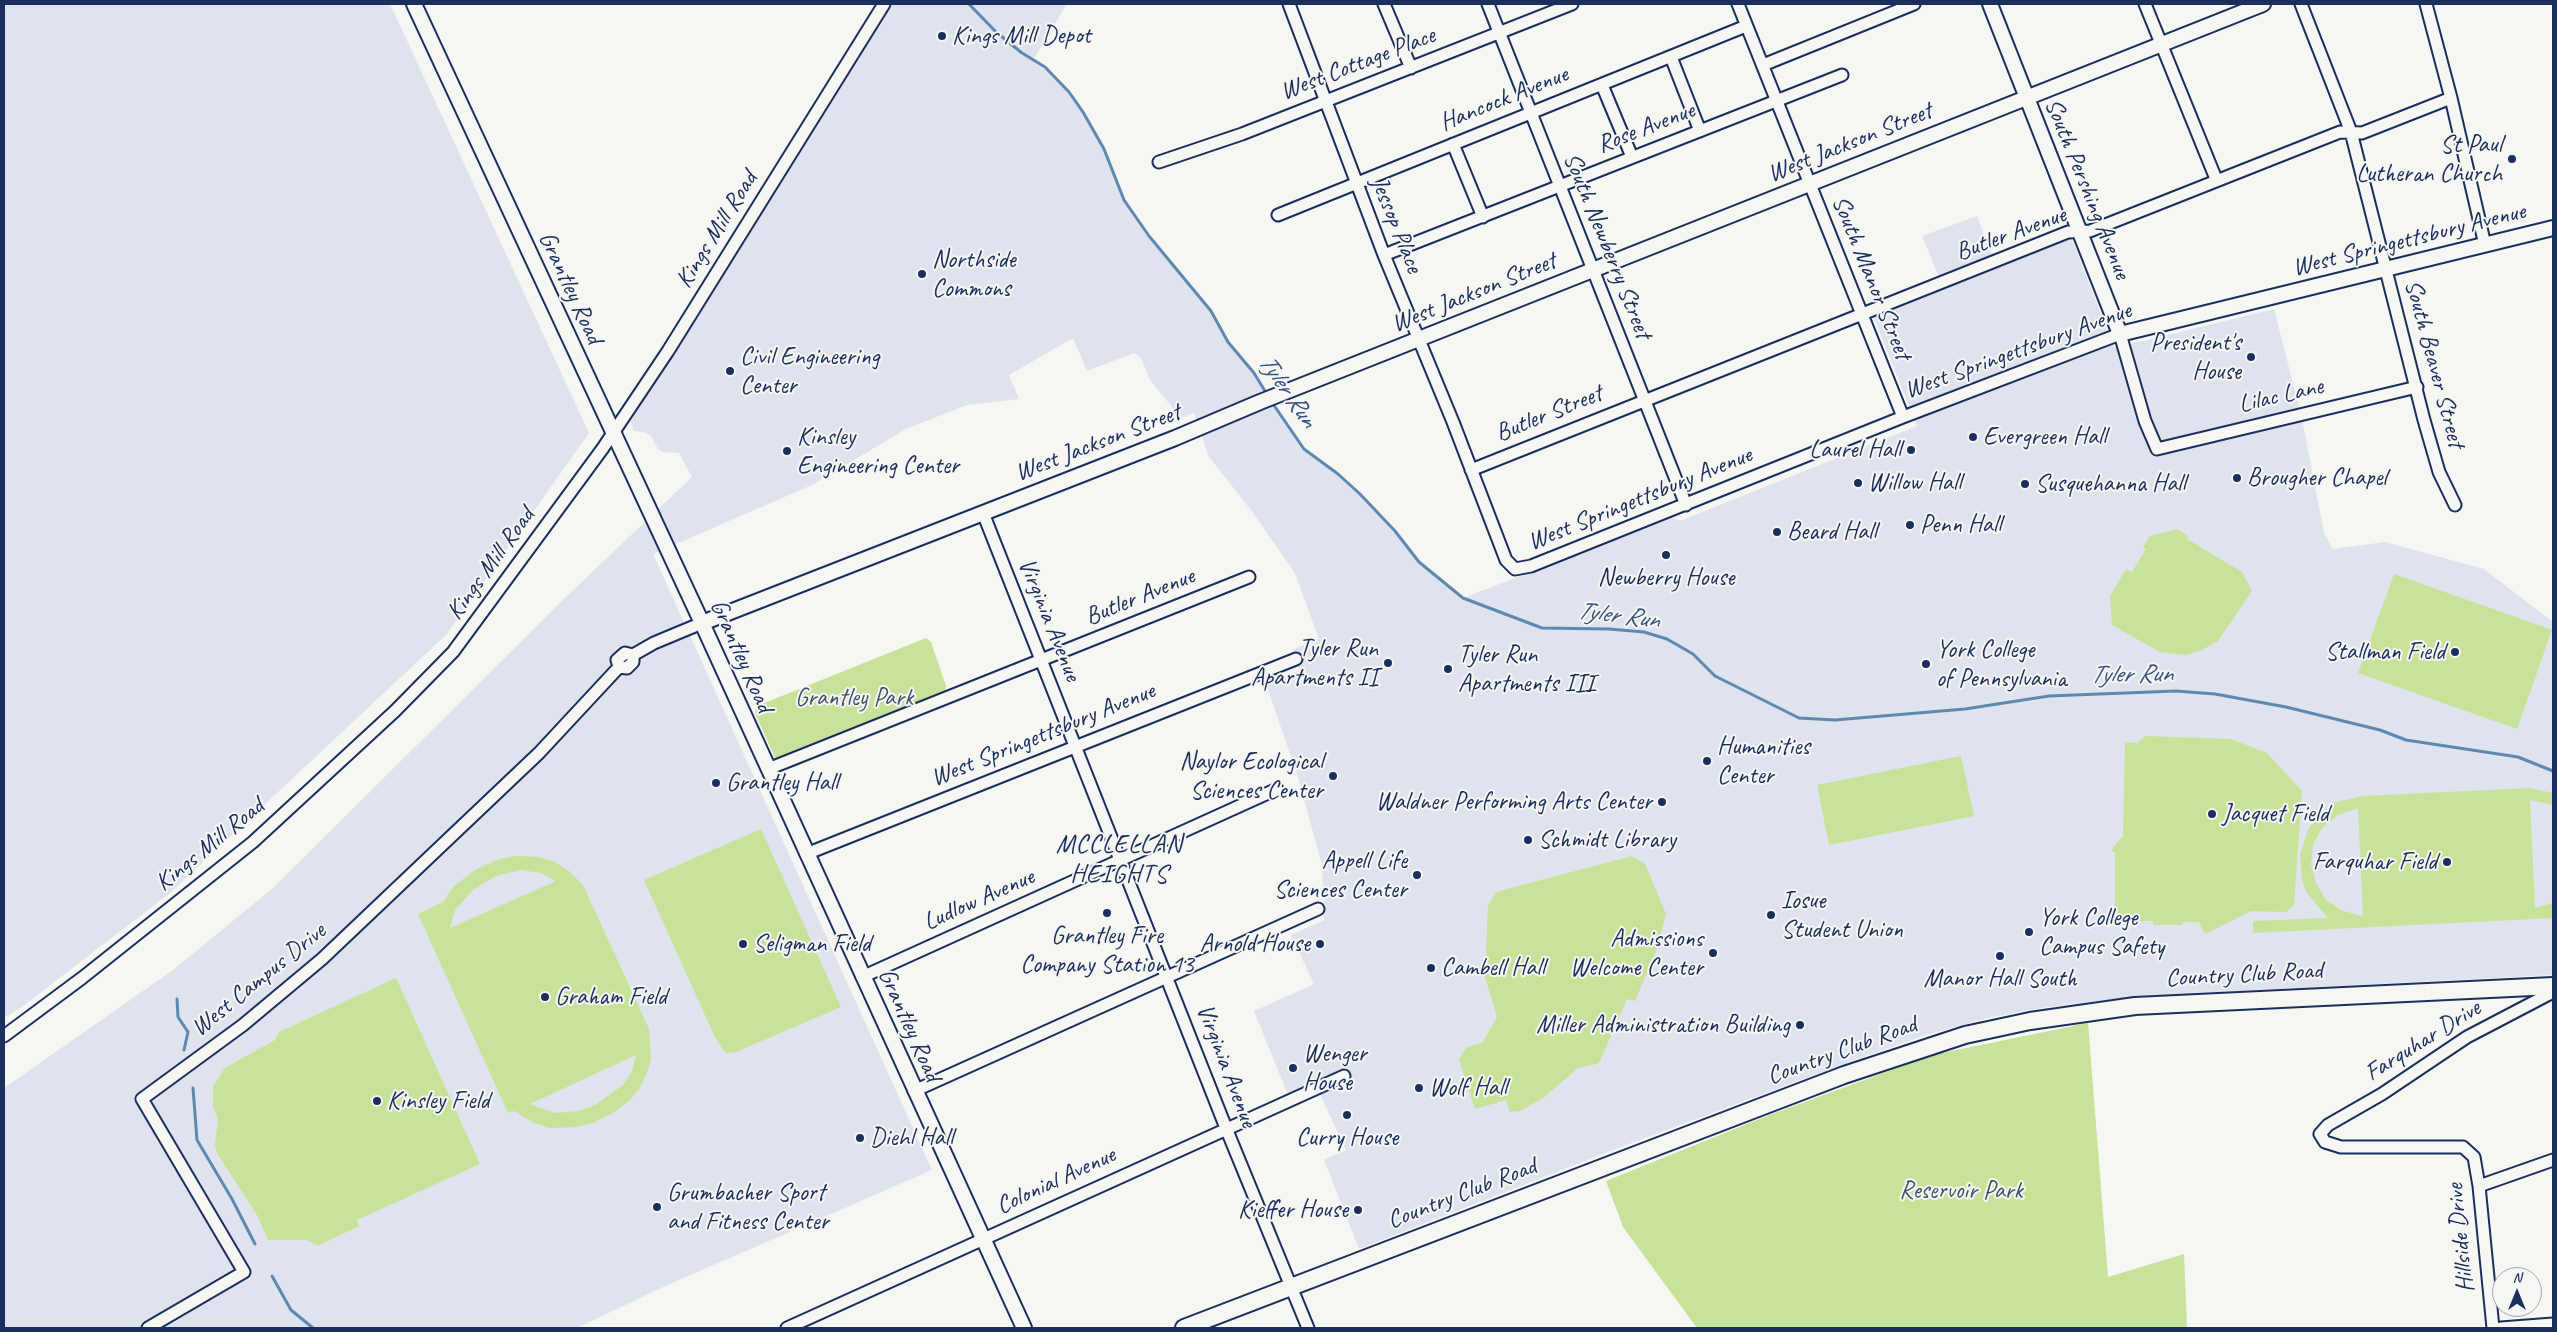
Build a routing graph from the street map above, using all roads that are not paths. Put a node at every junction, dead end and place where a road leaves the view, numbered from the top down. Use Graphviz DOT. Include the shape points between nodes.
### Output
graph roads {
  1 [pos="414,4"];
  2 [pos="884,4"];
  3 [pos="1289,4"];
  4 [pos="1384,4"];
  5 [pos="1488,4"];
  6 [pos="1572,4"];
  7 [pos="1738,4"];
  8 [pos="1914,4"];
  9 [pos="1990,4"];
  10 [pos="2145,4"];
  11 [pos="2263,4"];
  12 [pos="2301,4"];
  13 [pos="2426,4"];
  14 [pos="1746,26"];
  15 [pos="1499,33"];
  16 [pos="2162,45"];
  17 [pos="1671,57"];
  18 [pos="1763,65"];
  19 [pos="1411,68"];
  20 [pos="1842,76"];
  21 [pos="1602,85"];
  22 [pos="2026,96"];
  23 [pos="2451,98"];
  24 [pos="1324,101"];
  25 [pos="1777,102"];
  26 [pos="1530,112"];
  27 [pos="1700,131"];
  28 [pos="2351,132"];
  29 [pos="1453,144"];
  30 [pos="1632,157"];
  31 [pos="1159,162"];
  32 [pos="2216,179"];
  33 [pos="1355,182"];
  34 [pos="1809,183"];
  35 [pos="1559,187"];
  36 [pos="1278,215"];
  37 [pos="1483,217"];
  38 [pos="2553,228"];
  39 [pos="2080,232"];
  40 [pos="2485,245"];
  41 [pos="1384,255"];
  42 [pos="2386,269"];
  43 [pos="1593,270"];
  44 [pos="1862,314"];
  45 [pos="2120,334"];
  46 [pos="1419,339"];
  47 [pos="2416,387"];
  48 [pos="1644,401"];
  49 [pos="1903,417"];
  50 [pos="613,433"];
  51 [pos="2157,449"];
  52 [pos="1471,470"];
  53 [pos="1686,504"];
  54 [pos="2455,505"];
  55 [pos="983,512"];
  56 [pos="1515,569"];
  57 [pos="1249,577"];
  58 [pos="702,623"];
  59 [pos="1296,659"];
  60 [pos="1041,661"];
  61 [pos="1075,747"];
  62 [pos="768,769"];
  63 [pos="1277,789"];
  64 [pos="806,854"];
  65 [pos="1121,861"];
  66 [pos="1318,909"];
  67 [pos="1167,976"];
  68 [pos="862,977"];
  69 [pos="2553,986"];
  70 [pos="2553,992"];
  71 [pos="4,1036"];
  72 [pos="1344,1076"];
  73 [pos="914,1091"];
  74 [pos="1226,1128"];
  75 [pos="2320,1134"];
  76 [pos="2553,1160"];
  77 [pos="2479,1186"];
  78 [pos="982,1239"];
  79 [pos="1291,1287"];
  80 [pos="2553,1324"];
  81 [pos="148,1328"];
  82 [pos="787,1328"];
  83 [pos="1024,1328"];
  84 [pos="1184,1328"];
  85 [pos="1308,1328"];
  86 [pos="2493,1328"];
  87 [pos="2501,1328"];
  1 -- 50 [label="street, Grantley Road"];
  2 -- 50 [label="street, Kings Mill Road" via="668,351"];
  3 -- 24 [label="street, Jessop Place"];
  4 -- 19 [label="street"];
  5 -- 15 [label="street, South Newberry Street"];
  6 -- 15 [label="street, West Cottage Place"];
  7 -- 14 [label="street, South Manor Street"];
  8 -- 18 [label="street"];
  9 -- 22 [label="street, South Pershing Avenue"];
  10 -- 16 [label="street"];
  11 -- 16 [label="street, West Jackson Street"];
  12 -- 28 [label="street, South Beaver Street"];
  13 -- 23 [label="street"];
  14 -- 17 [label="street, Hancock Avenue"];
  14 -- 18 [label="street, South Manor Street"];
  15 -- 19 [label="street, West Cottage Place"];
  15 -- 26 [label="street, South Newberry Street"];
  16 -- 22 [label="street, West Jackson Street"];
  16 -- 32 [label="street"];
  17 -- 21 [label="street, Hancock Avenue"];
  17 -- 27 [label="street"];
  18 -- 25 [label="street, South Manor Street"];
  19 -- 24 [label="street, West Cottage Place"];
  20 -- 25 [label="street, Rose Avenue"];
  21 -- 26 [label="street, Hancock Avenue"];
  21 -- 30 [label="street"];
  22 -- 34 [label="street, West Jackson Street"];
  22 -- 39 [label="street, South Pershing Avenue"];
  23 -- 28 [label="street, Butler Avenue" via="2362,133"];
  23 -- 40 [label="street"];
  24 -- 31 [label="street, West Cottage Place" via="1242,134"];
  24 -- 33 [label="street, Jessop Place"];
  25 -- 27 [label="street, Rose Avenue"];
  25 -- 34 [label="street, South Manor Street"];
  26 -- 29 [label="street, Hancock Avenue"];
  26 -- 35 [label="street, South Newberry Street"];
  27 -- 30 [label="street, Rose Avenue"];
  28 -- 32 [label="street, Butler Avenue" via="2340,132"];
  28 -- 42 [label="street, South Beaver Street"];
  29 -- 33 [label="street, Hancock Avenue"];
  29 -- 37 [label="street"];
  30 -- 35 [label="street, Rose Avenue"];
  32 -- 39 [label="street, Butler Avenue" via="2090,231"];
  33 -- 36 [label="street, Hancock Avenue"];
  33 -- 41 [label="street, Jessop Place"];
  34 -- 43 [label="street, West Jackson Street"];
  34 -- 44 [label="street, South Manor Street"];
  35 -- 37 [label="street, Rose Avenue"];
  35 -- 43 [label="street, South Newberry Street"];
  37 -- 41 [label="street, Rose Avenue"];
  38 -- 40 [label="street, West Springettsbury Avenue"];
  39 -- 44 [label="street, Butler Avenue" via="2067,233"];
  39 -- 45 [label="street, South Pershing Avenue"];
  40 -- 42 [label="street, West Springettsbury Avenue"];
  41 -- 46 [label="street, Jessop Place"];
  42 -- 45 [label="street, West Springettsbury Avenue"];
  42 -- 47 [label="street, South Beaver Street"];
  43 -- 46 [label="street, West Jackson Street"];
  43 -- 48 [label="street, South Newberry Street"];
  44 -- 48 [label="street, Butler Avenue"];
  44 -- 49 [label="street, South Manor Street"];
  45 -- 49 [label="street, West Springettsbury Avenue"];
  45 -- 51 [label="street, South Pershing Avenue" via="2145,421"];
  46 -- 52 [label="street, Jessop Place"];
  46 -- 55 [label="street, West Jackson Street"];
  47 -- 51 [label="street, Lilac Lane"];
  47 -- 54 [label="street, South Beaver Street" via="2439,472"];
  48 -- 52 [label="street, Butler Street"];
  48 -- 53 [label="street, South Newberry Street"];
  49 -- 53 [label="street, West Springettsbury Avenue"];
  50 -- 58 [label="street, Grantley Road"];
  50 -- 71 [label="street, Kings Mill Road" via="438,670 253,842"];
  52 -- 56 [label="street, Jessop Place" via="1506,560"];
  53 -- 56 [label="street, West Springettsbury Avenue" via="1531,566"];
  55 -- 58 [label="street, West Jackson Street"];
  55 -- 60 [label="street, Virginia Avenue"];
  57 -- 60 [label="street, Butler Avenue"];
  58 -- 62 [label="street, Grantley Road"];
  58 -- 81 [label="street, West Campus Drive" via="654,643 634,655 627,668 619,667 539,753 322,959 243,1025 142,1099 244,1272"];
  59 -- 61 [label="street, West Springettsbury Avenue"];
  60 -- 61 [label="street, Virginia Avenue"];
  60 -- 62 [label="street, Butler Avenue"];
  61 -- 64 [label="street, West Springettsbury Avenue"];
  61 -- 65 [label="street, Virginia Avenue"];
  62 -- 64 [label="street, Grantley Road"];
  63 -- 65 [label="street, Ludlow Avenue"];
  64 -- 68 [label="street, Grantley Road"];
  65 -- 67 [label="street, Virginia Avenue"];
  65 -- 68 [label="street, Ludlow Avenue"];
  66 -- 67 [label="street"];
  67 -- 73 [label="street"];
  67 -- 74 [label="street, Virginia Avenue"];
  68 -- 73 [label="street, Grantley Road"];
  69 -- 79 [label="main road, Country Club Road" via="2135,1006 2030,1021 1965,1035 1844,1075"];
  70 -- 75 [label="street, Farquhar Drive" via="2467,1037 2382,1094 2328,1125"];
  72 -- 74 [label="street, Colonial Avenue"];
  73 -- 78 [label="street, Grantley Road"];
  74 -- 78 [label="street, Colonial Avenue"];
  74 -- 79 [label="street, Virginia Avenue"];
  75 -- 77 [label="street, Hillside Drive" via="2325,1142 2341,1147 2463,1147 2474,1157"];
  76 -- 77 [label="street"];
  77 -- 86 [label="street, Hillside Drive"];
  78 -- 82 [label="street, Colonial Avenue"];
  78 -- 83 [label="street, Grantley Road"];
  79 -- 84 [label="main road, Country Club Road"];
  79 -- 85 [label="street, Virginia Avenue"];
  80 -- 87 [label="street"];
}
